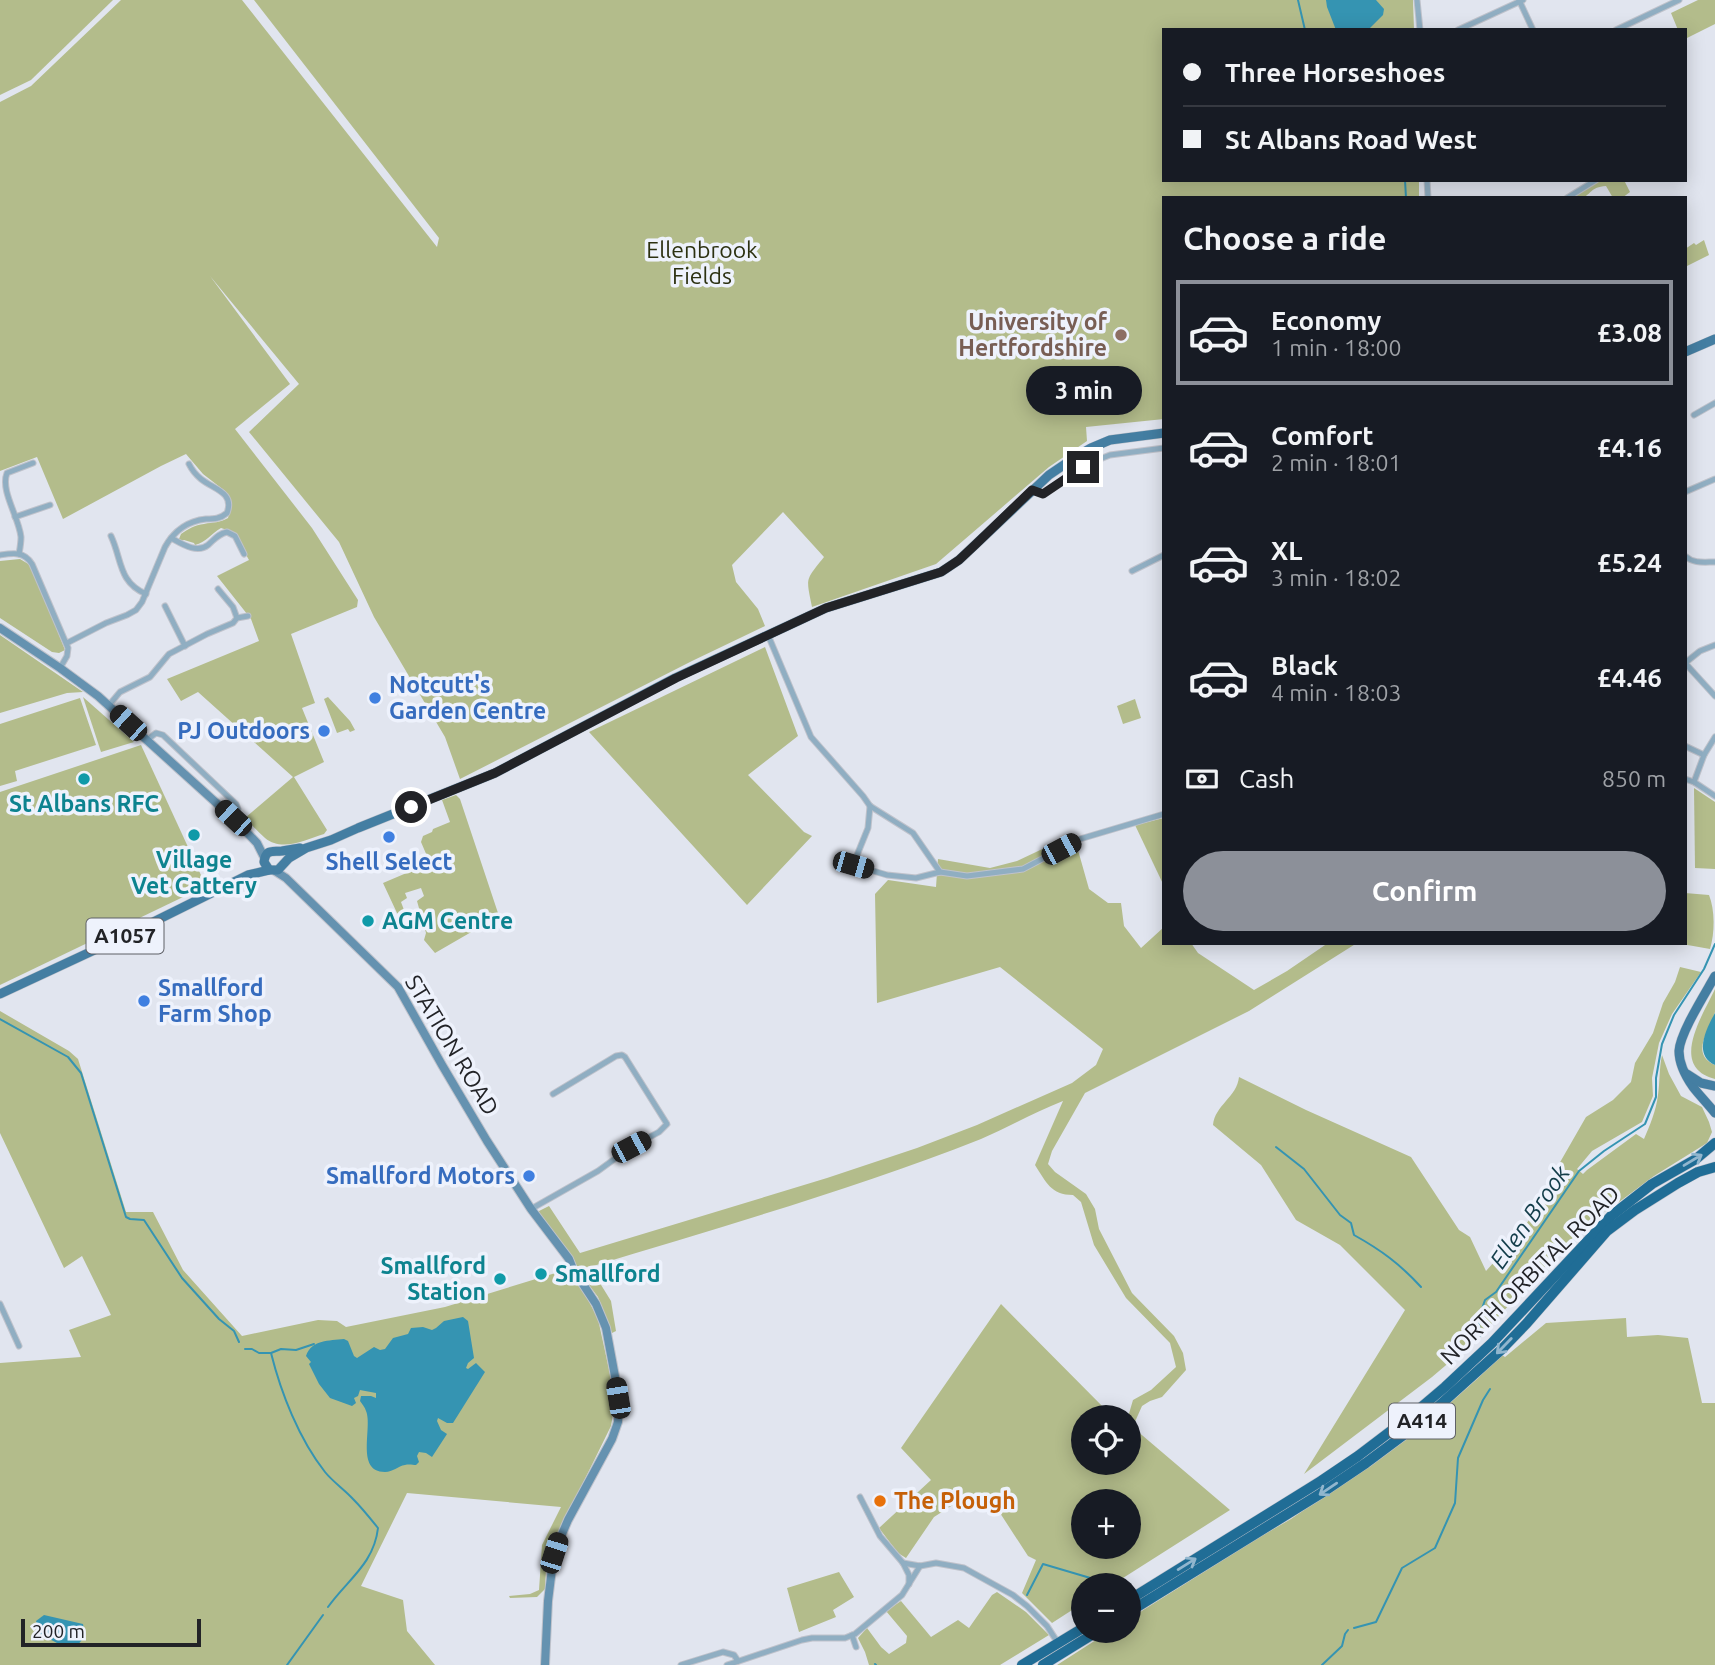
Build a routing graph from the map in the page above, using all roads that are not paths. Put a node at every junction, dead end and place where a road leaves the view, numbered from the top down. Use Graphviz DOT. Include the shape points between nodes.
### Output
graph roads {
  1 [pos="1417,0"];
  2 [pos="1521,0"];
  3 [pos="1679,0"];
  4 [pos="1420,28"];
  5 [pos="1462,28"];
  6 [pos="1532,28"];
  7 [pos="1620,28"];
  8 [pos="1593,182"];
  9 [pos="1570,196"];
  10 [pos="1715,338"];
  11 [pos="1687,351"];
  12 [pos="1715,403"];
  13 [pos="1694,415"];
  14 [pos="1162,433"];
  15 [pos="1162,448"];
  16 [pos="33,463"];
  17 [pos="189,464"];
  18 [pos="1715,479"];
  19 [pos="1032,490"];
  20 [pos="1687,491"];
  21 [pos="50,505"];
  22 [pos="15,517"];
  23 [pos="111,536"];
  24 [pos="171,538"];
  25 [pos="19,554"];
  26 [pos="244,554"];
  27 [pos="0,555"];
  28 [pos="1162,556"];
  29 [pos="1687,561"];
  30 [pos="1715,562"];
  31 [pos="1132,571"];
  32 [pos="218,589"];
  33 [pos="146,594"];
  34 [pos="165,606"];
  35 [pos="248,616"];
  36 [pos="237,618"];
  37 [pos="0,628"];
  38 [pos="768,635"];
  39 [pos="67,643"];
  40 [pos="1715,645"];
  41 [pos="185,646"];
  42 [pos="1687,661"];
  43 [pos="1687,665"];
  44 [pos="60,667"];
  45 [pos="1715,696"];
  46 [pos="108,705"];
  47 [pos="1715,737"];
  48 [pos="147,740"];
  49 [pos="1687,747"];
  50 [pos="1703,755"];
  51 [pos="1687,780"];
  52 [pos="1694,782"];
  53 [pos="1715,796"];
  54 [pos="870,806"];
  55 [pos="1162,815"];
  56 [pos="233,818"];
  57 [pos="257,843"];
  58 [pos="306,848"];
  59 [pos="276,851"];
  60 [pos="264,858"];
  61 [pos="278,867"];
  62 [pos="940,872"];
  63 [pos="254,873"];
  64 [pos="1715,976"];
  65 [pos="0,994"];
  66 [pos="1685,1073"];
  67 [pos="1715,1086"];
  68 [pos="553,1094"];
  69 [pos="1715,1113"];
  70 [pos="1715,1143"];
  71 [pos="1715,1167"];
  72 [pos="531,1209"];
  73 [pos="0,1304"];
  74 [pos="19,1346"];
  75 [pos="860,1497"];
  76 [pos="904,1563"];
  77 [pos="920,1566"];
  78 [pos="909,1584"];
  79 [pos="1141,1593"];
  80 [pos="1141,1605"];
  81 [pos="852,1635"];
  82 [pos="1071,1635"];
  83 [pos="1058,1643"];
  84 [pos="1079,1643"];
  85 [pos="856,1647"];
  86 [pos="756,1655"];
  87 [pos="738,1661"];
  88 [pos="755,1663"];
  89 [pos="545,1665"];
  90 [pos="681,1665"];
  91 [pos="727,1665"];
  92 [pos="1022,1665"];
  93 [pos="1043,1665"];
  1 -- 4 [label="street"];
  2 -- 5 [label="street"];
  2 -- 6 [label="street"];
  3 -- 7 [label="street"];
  8 -- 9 [label="street"];
  10 -- 11 [label="main road"];
  12 -- 13 [label="street"];
  14 -- 19 [label="main road, A1057" via="1091,447"];
  15 -- 19 [label="street" via="1110,456 1076,470 1043,494"];
  16 -- 22 [label="street" via="5,475 4,489"];
  17 -- 24 [label="street" via="198,477 225,494 229,509 220,518 188,524"];
  18 -- 20 [label="street"];
  19 -- 38 [label="main road, A1057" via="941,572 826,608"];
  21 -- 22 [label="street"];
  22 -- 25 [label="street" via="21,537"];
  23 -- 33 [label="street" via="127,579"];
  24 -- 26 [label="street" via="201,548 220,534 230,533"];
  24 -- 33 [label="street"];
  25 -- 27 [label="street"];
  25 -- 39 [label="street" via="32,564"];
  28 -- 31 [label="street"];
  29 -- 30 [label="street"];
  32 -- 36 [label="street"];
  33 -- 39 [label="street" via="132,613"];
  34 -- 41 [label="street"];
  35 -- 36 [label="street"];
  36 -- 41 [label="street"];
  37 -- 44 [label="street"];
  38 -- 54 [label="street" via="811,737"];
  38 -- 58 [label="main road, A1057" via="495,773"];
  39 -- 44 [label="street" via="68,654"];
  40 -- 42 [label="street"];
  41 -- 46 [label="street"];
  43 -- 45 [label="street"];
  44 -- 46 [label="street"];
  46 -- 48 [label="street"];
  47 -- 50 [label="street"];
  48 -- 56 [label="street"];
  48 -- 56 [label="street" via="156,733 163,735 236,804"];
  49 -- 50 [label="street"];
  50 -- 52 [label="street"];
  51 -- 52 [label="street"];
  52 -- 53 [label="street"];
  54 -- 62 [label="street" via="913,833"];
  54 -- 62 [label="street" via="868,828 853,865 916,878"];
  55 -- 62 [label="street" via="1080,839 1023,869 967,877"];
  56 -- 57 [label="street"];
  57 -- 59 [label="street"];
  57 -- 60 [label="street"];
  58 -- 59 [label="main road, A1057"];
  58 -- 61 [label="main road, A1057"];
  59 -- 60 [label="main road"];
  59 -- 61 [label="main road" via="283,856"];
  60 -- 61 [label="main road" via="265,865"];
  60 -- 63 [label="main road, A1057"];
  61 -- 63 [label="main road, A1057"];
  61 -- 72 [label="street, STATION ROAD" via="398,987"];
  63 -- 65 [label="main road, A1057"];
  64 -- 66 [label="main road" via="1681,1040 1679,1056"];
  66 -- 67 [label="main road"];
  66 -- 69 [label="main road"];
  68 -- 72 [label="street" via="622,1055 667,1124"];
  79 -- 70 [label="highway, NORTH ORBITAL ROAD / A414, one-way" via="1321,1481 1404,1422 1492,1343 1611,1216"];
  71 -- 80 [label="highway, NORTH ORBITAL ROAD / A414, one-way" via="1678,1183 1607,1231 1501,1350 1421,1422 1320,1494"];
  72 -- 89 [label="street, STATION ROAD" via="596,1304 613,1360 619,1410 612,1439 554,1553"];
  73 -- 74 [label="street"];
  75 -- 76 [label="street" via="880,1536"];
  76 -- 77 [label="street"];
  76 -- 78 [label="street"];
  77 -- 78 [label="street"];
  77 -- 83 [label="street" via="936,1563 964,1568 1013,1595 1047,1626"];
  78 -- 81 [label="street" via="902,1595"];
  81 -- 85 [label="street"];
  81 -- 86 [label="street" via="812,1638"];
  82 -- 83 [label="highway"];
  83 -- 92 [label="highway"];
  84 -- 93 [label="highway"];
  86 -- 87 [label="street"];
  86 -- 88 [label="street"];
  87 -- 90 [label="street" via="723,1652"];
  87 -- 91 [label="street"];
}
